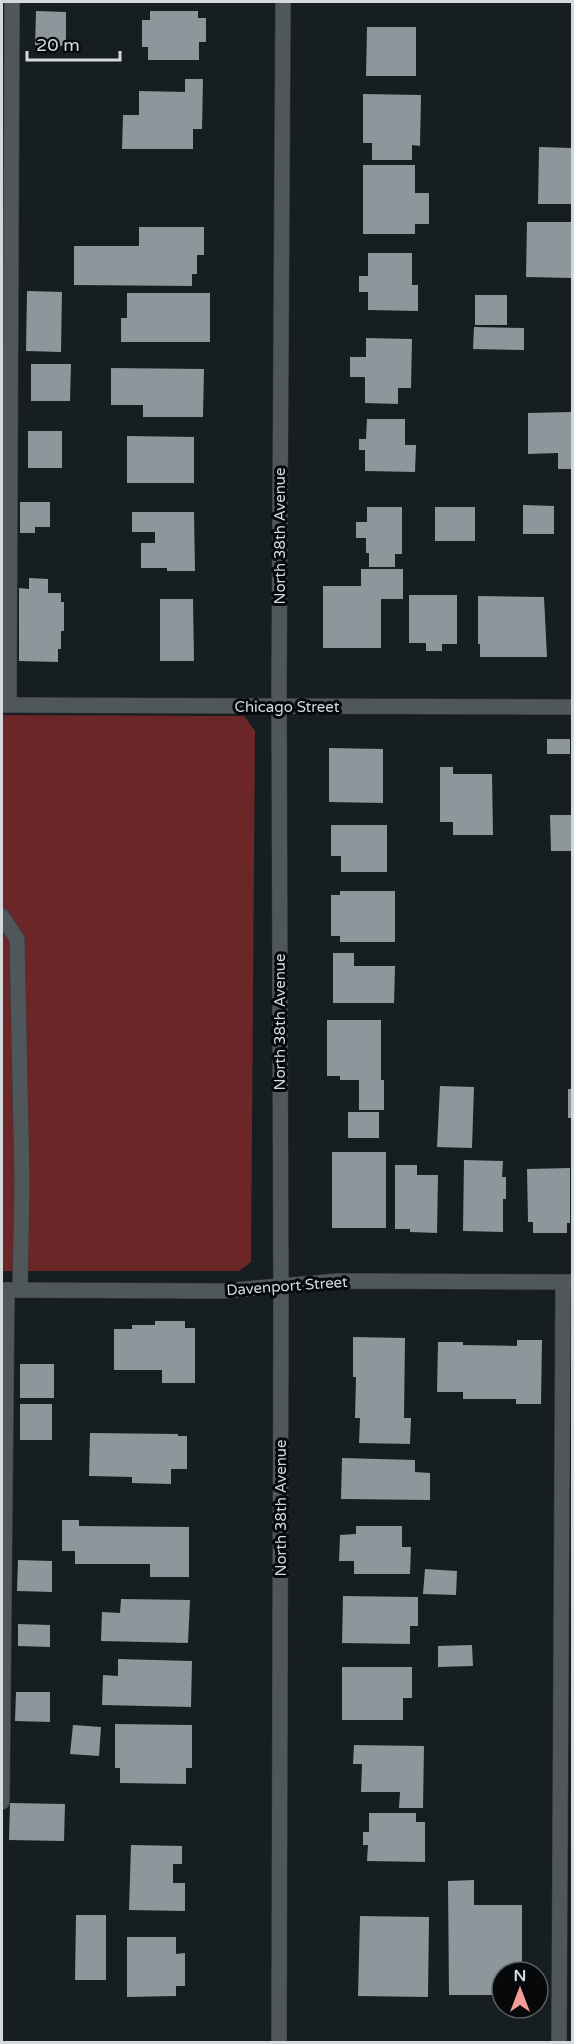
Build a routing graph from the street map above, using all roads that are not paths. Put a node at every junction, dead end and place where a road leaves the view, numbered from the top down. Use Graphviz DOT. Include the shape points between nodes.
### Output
graph roads {
  1 [pos="12,2"];
  2 [pos="283,2"];
  3 [pos="5,705"];
  4 [pos="279,707"];
  5 [pos="573,707"];
  6 [pos="2,916"];
  7 [pos="568,1282"];
  8 [pos="281,1285"];
  9 [pos="10,1290"];
  10 [pos="2,1802"];
  11 [pos="279,2043"];
  12 [pos="559,2043"];
  1 -- 3 [label="street"];
  2 -- 4 [label="street, North 38th Avenue"];
  3 -- 4 [label="street, Chicago Street"];
  4 -- 5 [label="street, Chicago Street"];
  4 -- 8 [label="street, North 38th Avenue"];
  6 -- 9 [label="street" via="16,939 22,1182"];
  7 -- 8 [label="street, Davenport Street" via="338,1281"];
  7 -- 12 [label="street"];
  8 -- 9 [label="street, Davenport Street" via="224,1291"];
  8 -- 11 [label="street, North 38th Avenue"];
  9 -- 10 [label="street"];
}
